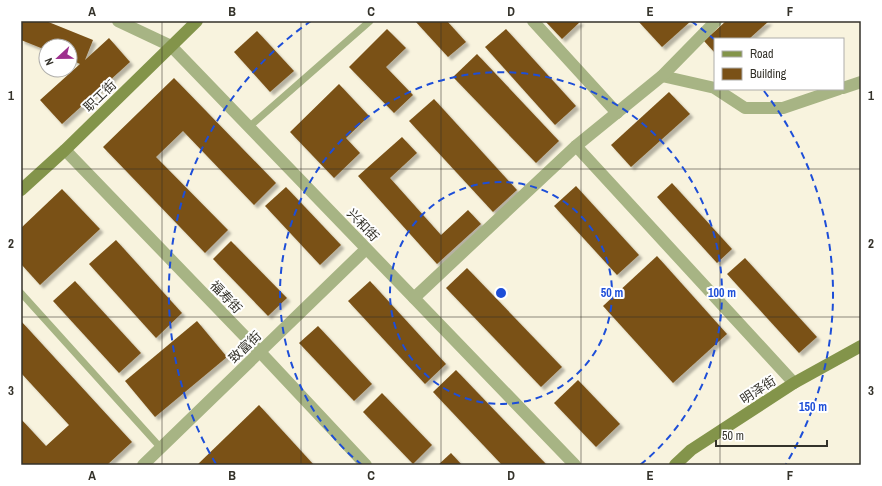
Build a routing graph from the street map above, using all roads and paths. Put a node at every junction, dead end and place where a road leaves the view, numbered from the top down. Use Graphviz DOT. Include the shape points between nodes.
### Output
graph roads {
  1 [pos="118,21"];
  2 [pos="197,21"];
  3 [pos="370,21"];
  4 [pos="533,21"];
  5 [pos="716,21"];
  6 [pos="171,46"];
  7 [pos="662,76"];
  8 [pos="861,82"];
  9 [pos="844,88"];
  10 [pos="714,89"];
  11 [pos="718,90"];
  12 [pos="836,90"];
  13 [pos="617,113"];
  14 [pos="249,127"];
  15 [pos="576,146"];
  16 [pos="65,150"];
  17 [pos="21,190"];
  18 [pos="366,249"];
  19 [pos="21,294"];
  20 [pos="414,298"];
  21 [pos="861,346"];
  22 [pos="260,352"];
  23 [pos="794,383"];
  24 [pos="160,447"];
  25 [pos="143,465"];
  26 [pos="366,465"];
  27 [pos="575,465"];
  28 [pos="675,465"];
  1 -- 6 [label="street, 兴和街"];
  2 -- 6 [label="street, 职工街"];
  3 -- 14 [label="lane"];
  4 -- 13 [label="street"];
  5 -- 7 [label="street"];
  6 -- 14 [label="street, 兴和街"];
  6 -- 16 [label="street, 职工街"];
  7 -- 10 [label="street"];
  7 -- 13 [label="street"];
  8 -- 9 [label="street"];
  11 -- 12 [label="street" via="745,108 783,108"];
  13 -- 15 [label="street"];
  14 -- 18 [label="street, 兴和街"];
  15 -- 20 [label="street"];
  15 -- 23 [label="street"];
  16 -- 17 [label="street, 职工街"];
  16 -- 22 [label="street, 福寿街"];
  18 -- 20 [label="street, 兴和街"];
  18 -- 22 [label="street, 致富街"];
  19 -- 24 [label="lane"];
  20 -- 27 [label="street, 兴和街"];
  21 -- 23 [label="street, 明泽街"];
  22 -- 24 [label="street, 致富街"];
  22 -- 26 [label="street, 福寿街"];
  23 -- 28 [label="street, 明泽街" via="691,450"];
  24 -- 25 [label="street, 致富街"];
}
